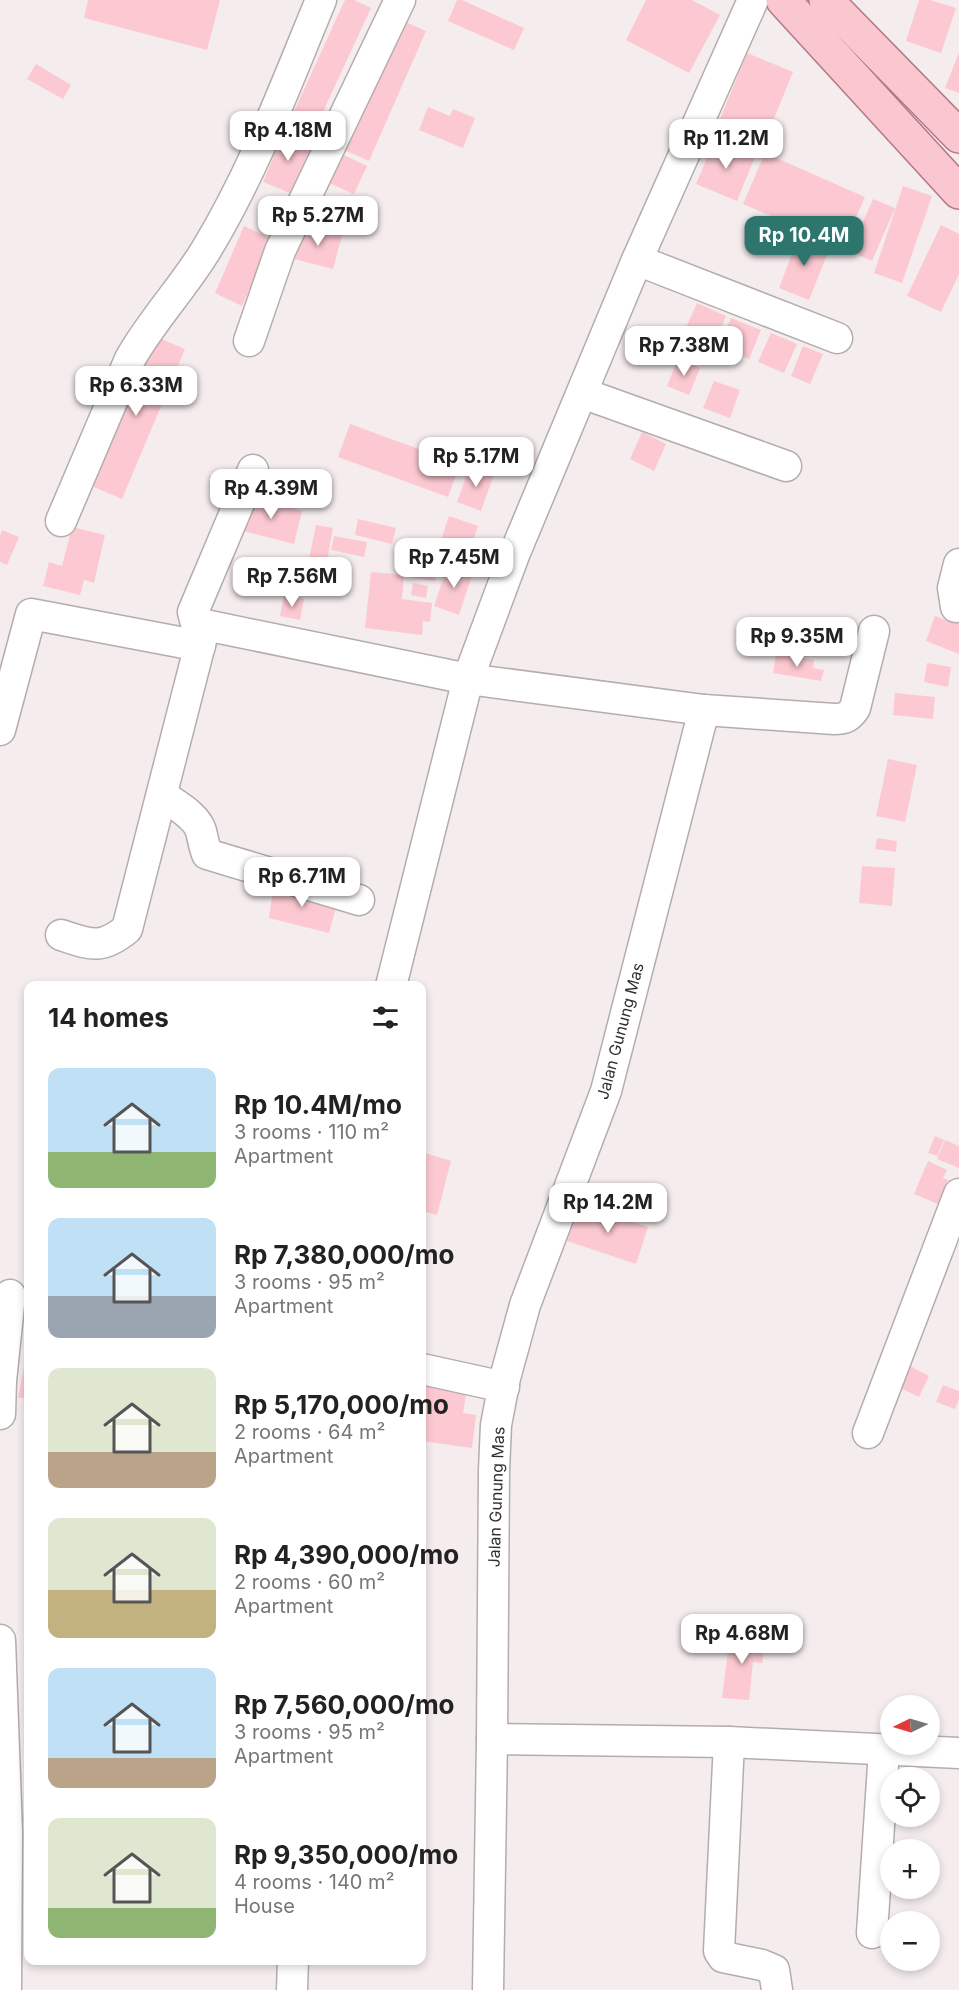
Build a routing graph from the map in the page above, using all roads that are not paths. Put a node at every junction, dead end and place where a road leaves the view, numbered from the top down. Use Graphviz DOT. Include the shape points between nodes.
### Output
graph roads {
  1 [pos="321,0"];
  2 [pos="400,0"];
  3 [pos="753,0"];
  4 [pos="783,0"];
  5 [pos="826,0"];
  6 [pos="959,136"];
  7 [pos="959,191"];
  8 [pos="637,260"];
  9 [pos="837,338"];
  10 [pos="249,341"];
  11 [pos="582,393"];
  12 [pos="786,466"];
  13 [pos="253,470"];
  14 [pos="61,521"];
  15 [pos="959,564"];
  16 [pos="956,607"];
  17 [pos="874,631"];
  18 [pos="202,635"];
  19 [pos="468,679"];
  20 [pos="704,710"];
  21 [pos="0,730"];
  22 [pos="162,795"];
  23 [pos="359,900"];
  24 [pos="62,935"];
  25 [pos="392,981"];
  26 [pos="959,1194"];
  27 [pos="13,1296"];
  28 [pos="426,1370"];
  29 [pos="504,1387"];
  30 [pos="0,1414"];
  31 [pos="868,1433"];
  32 [pos="0,1640"];
  33 [pos="492,1739"];
  34 [pos="729,1742"];
  35 [pos="880,1750"];
  36 [pos="940,1752"];
  37 [pos="959,1753"];
  38 [pos="885,1755"];
  39 [pos="18,1833"];
  40 [pos="872,1933"];
  41 [pos="293,1965"];
  42 [pos="6,1990"];
  43 [pos="292,1990"];
  44 [pos="488,1990"];
  45 [pos="777,1990"];
  1 -- 14 [label="street" via="256,156 206,250 130,359"];
  2 -- 10 [label="street" via="280,251"];
  3 -- 8 [label="street"];
  4 -- 7 [label="main road"];
  5 -- 6 [label="main road"];
  8 -- 9 [label="street"];
  8 -- 11 [label="street"];
  11 -- 12 [label="street"];
  11 -- 19 [label="street" via="514,555"];
  13 -- 18 [label="street" via="193,612"];
  15 -- 16 [label="street" via="953,588"];
  17 -- 20 [label="street" via="855,708 845,718"];
  18 -- 19 [label="street"];
  18 -- 21 [label="street" via="31,614"];
  18 -- 22 [label="street"];
  19 -- 20 [label="street"];
  19 -- 25 [label="street"];
  20 -- 29 [label="street, Jalan Gunung Mas" via="606,1091 525,1305"];
  22 -- 23 [label="street" via="196,822 207,854"];
  22 -- 24 [label="street" via="127,929 112,941 99,944"];
  26 -- 31 [label="street"];
  27 -- 30 [label="street"];
  28 -- 29 [label="street"];
  29 -- 33 [label="street, Jalan Gunung Mas" via="496,1425 494,1470"];
  32 -- 39 [label="street"];
  33 -- 34 [label="street"];
  33 -- 44 [label="street, Jalan Gunung Mas"];
  34 -- 35 [label="street"];
  34 -- 45 [label="street" via="719,1952 723,1957 774,1970"];
  36 -- 37 [label="street"];
  38 -- 40 [label="street"];
  39 -- 42 [label="street"];
  41 -- 43 [label="street"];
}
